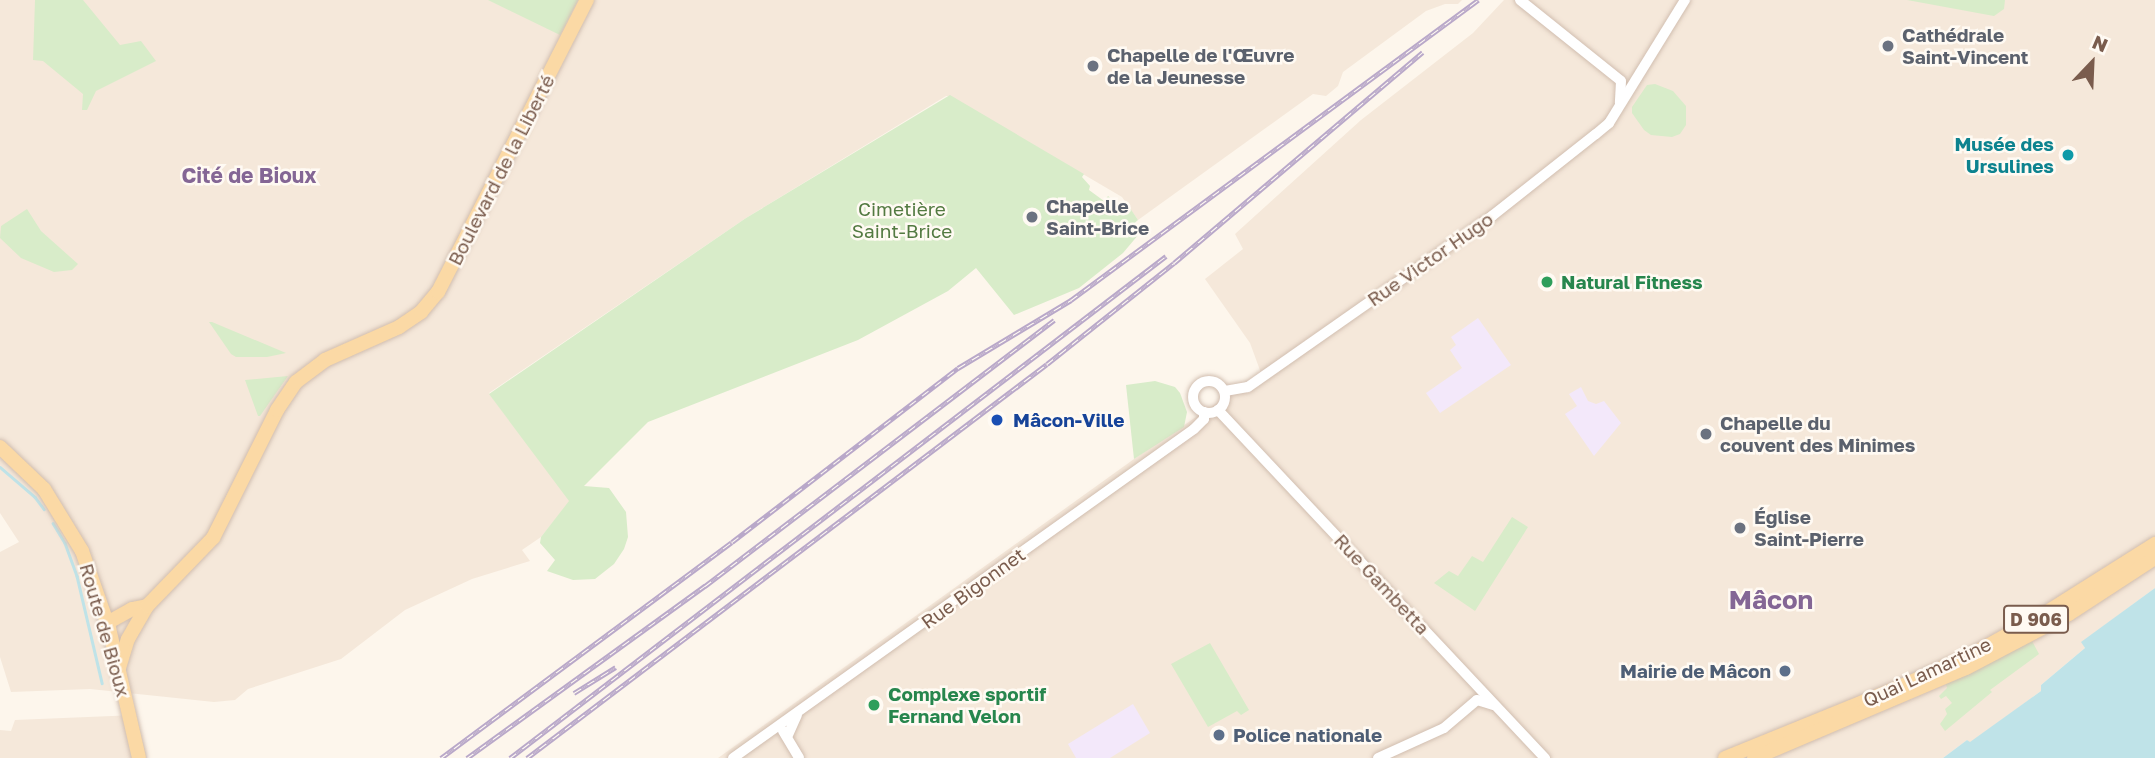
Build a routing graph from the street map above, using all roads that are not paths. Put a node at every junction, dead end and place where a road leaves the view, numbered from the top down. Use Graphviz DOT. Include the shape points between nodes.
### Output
graph roads {
  1 [pos="587,0"];
  2 [pos="1520,0"];
  3 [pos="1685,0"];
  4 [pos="1620,105"];
  5 [pos="1225,391"];
  6 [pos="1218,410"];
  7 [pos="1204,412"];
  8 [pos="0,447"];
  9 [pos="2155,544"];
  10 [pos="2155,558"];
  11 [pos="2155,567"];
  12 [pos="98,595"];
  13 [pos="147,606"];
  14 [pos="132,609"];
  15 [pos="2069,614"];
  16 [pos="108,625"];
  17 [pos="134,627"];
  18 [pos="119,668"];
  19 [pos="1476,684"];
  20 [pos="814,699"];
  21 [pos="1471,704"];
  22 [pos="1502,709"];
  23 [pos="778,726"];
  24 [pos="788,735"];
  25 [pos="139,758"];
  26 [pos="733,758"];
  27 [pos="799,758"];
  28 [pos="1378,758"];
  29 [pos="1545,758"];
  30 [pos="1725,758"];
  31 [pos="1754,758"];
  1 -- 13 [label="main road, Boulevard de la Liberté" via="445,281 421,312 399,327 325,360 296,382 277,410 213,538"];
  2 -- 4 [label="street" via="1621,81"];
  3 -- 4 [label="street, Rue Victor Hugo"];
  4 -- 5 [label="street, Rue Victor Hugo" via="1590,140 1482,222 1248,387"];
  5 -- 6 [label="street"];
  5 -- 7 [label="street" via="1217,382 1200,383 1193,400"];
  6 -- 7 [label="street"];
  6 -- 19 [label="street, Rue Gambetta"];
  7 -- 20 [label="street, Rue Bigonnet" via="1204,419 1194,429"];
  8 -- 12 [label="main road, Route de Bioux" via="34,477 57,506 82,551"];
  9 -- 30 [label="main road, Quai Lamartine / D 906" via="1971,655"];
  10 -- 15 [label="main road, Quai Lamartine / D 906"];
  11 -- 15 [label="main road, D 906"];
  12 -- 14 [label="main road"];
  12 -- 16 [label="main road, Route de Bioux"];
  13 -- 14 [label="main road"];
  13 -- 17 [label="main road, Boulevard de la Liberté"];
  14 -- 16 [label="main road"];
  15 -- 31 [label="main road, Quai Lamartine / D 906" via="1966,668"];
  16 -- 17 [label="main road"];
  16 -- 18 [label="main road, Route de Bioux"];
  17 -- 18 [label="main road, Boulevard de la Liberté"];
  18 -- 25 [label="main road, Route de Bioux"];
  19 -- 21 [label="street"];
  19 -- 22 [label="street, Rue Gambetta"];
  20 -- 23 [label="street, Rue Bigonnet"];
  20 -- 24 [label="street" via="797,715"];
  21 -- 22 [label="street" via="1481,699"];
  21 -- 28 [label="street" via="1444,728"];
  22 -- 29 [label="street, Rue Gambetta"];
  23 -- 24 [label="street"];
  23 -- 26 [label="street, Rue Bigonnet"];
  24 -- 27 [label="street"];
}
